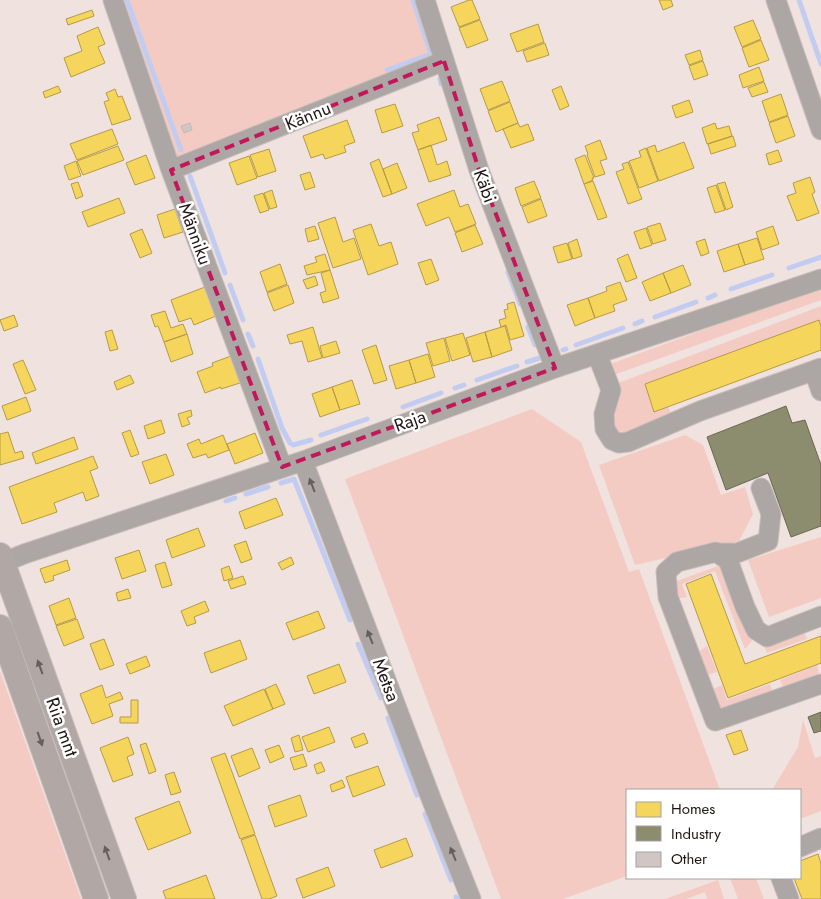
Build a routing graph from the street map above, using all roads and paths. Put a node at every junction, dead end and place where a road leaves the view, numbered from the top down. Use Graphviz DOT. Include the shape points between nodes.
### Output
graph roads {
  1 [pos="112,0"];
  2 [pos="425,0"];
  3 [pos="776,0"];
  4 [pos="444,61"];
  5 [pos="821,130"];
  6 [pos="171,170"];
  7 [pos="821,279"];
  8 [pos="597,354"];
  9 [pos="555,368"];
  10 [pos="817,370"];
  11 [pos="821,391"];
  12 [pos="303,461"];
  13 [pos="282,468"];
  14 [pos="761,488"];
  15 [pos="717,553"];
  16 [pos="1,560"];
  17 [pos="821,616"];
  18 [pos="0,627"];
  19 [pos="821,684"];
  20 [pos="821,838"];
  21 [pos="801,847"];
  22 [pos="781,879"];
  23 [pos="96,899"];
  24 [pos="124,899"];
  25 [pos="471,899"];
  26 [pos="790,899"];
  1 -- 6 [label="street, Männiku"];
  2 -- 4 [label="street, Käbi"];
  3 -- 5 [label="street"];
  4 -- 6 [label="street, Kännu"];
  4 -- 9 [label="street, Käbi" via="479,170"];
  6 -- 13 [label="street, Männiku"];
  7 -- 8 [label="street, Raja"];
  8 -- 9 [label="street, Raja"];
  8 -- 10 [label="street" via="611,390 604,414 605,429 612,440 619,443"];
  9 -- 12 [label="street, Raja"];
  10 -- 11 [label="street"];
  12 -- 13 [label="street, Raja"];
  25 -- 12 [label="street, Metsa, one-way"];
  13 -- 16 [label="street, Raja"];
  14 -- 15 [label="street" via="770,514 768,541 738,553"];
  15 -- 17 [label="street" via="728,560 756,630 767,637"];
  15 -- 19 [label="street" via="677,562 666,572 668,597 715,721"];
  24 -- 16 [label="main road, Riia mnt, one-way"];
  18 -- 23 [label="main road, Riia mnt, one-way"];
  20 -- 21 [label="street"];
  22 -- 26 [label="street"];
}
